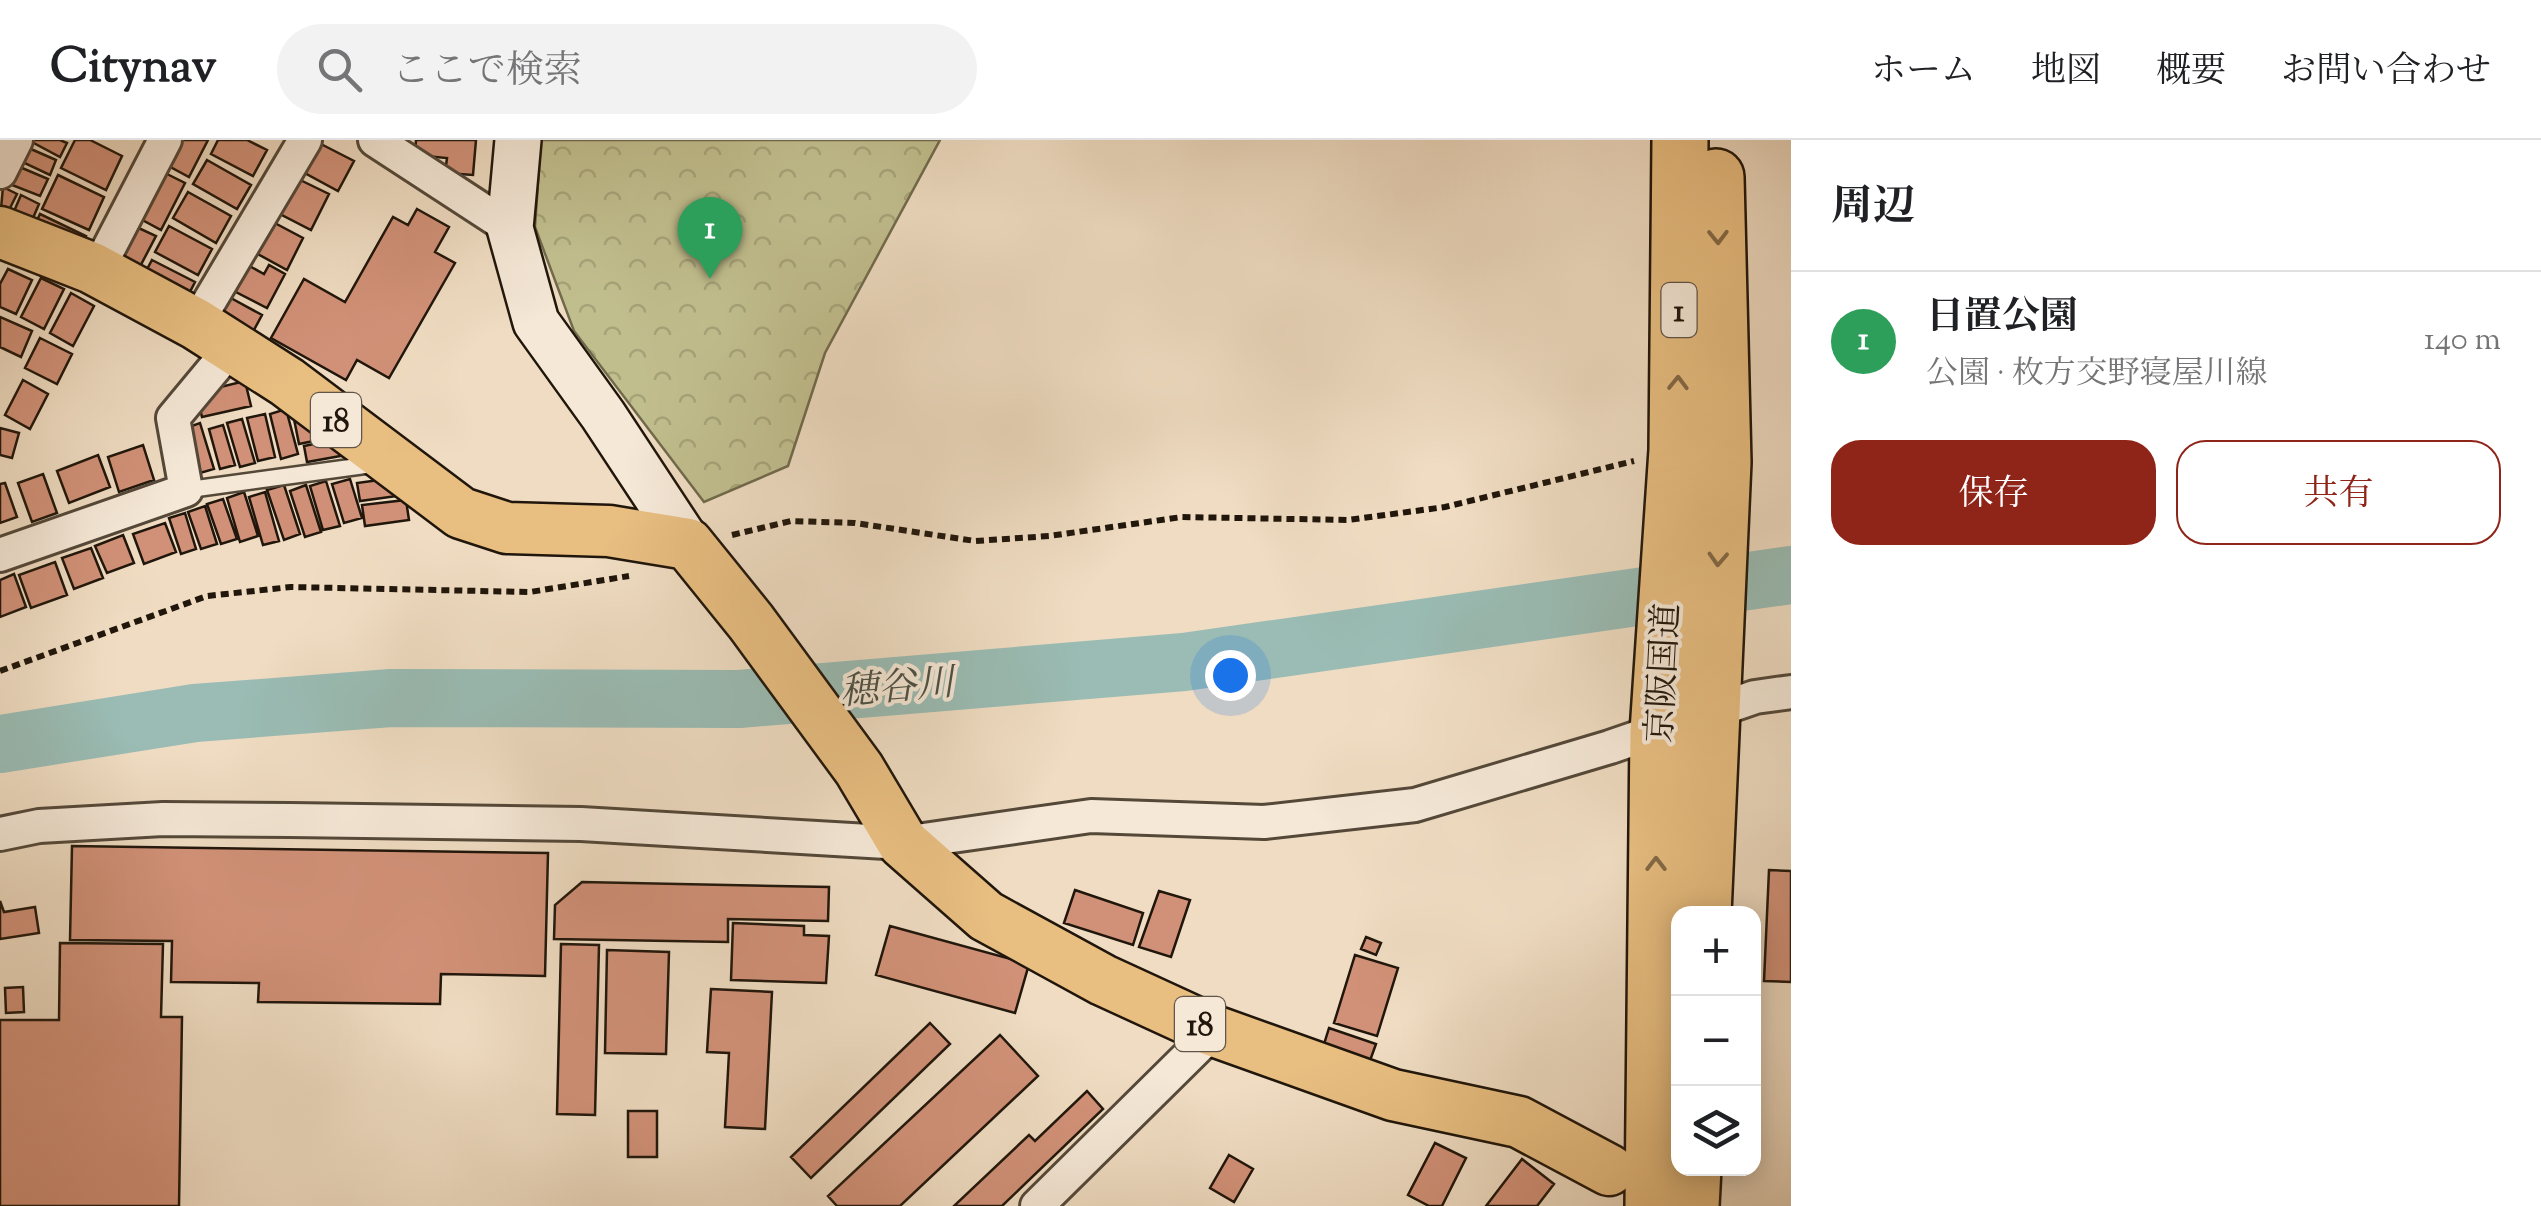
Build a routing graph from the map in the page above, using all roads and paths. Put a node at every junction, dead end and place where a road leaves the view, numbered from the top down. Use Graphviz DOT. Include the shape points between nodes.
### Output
graph roads {
  1 [pos="16,140"];
  2 [pos="165,140"];
  3 [pos="305,140"];
  4 [pos="374,140"];
  5 [pos="518,140"];
  6 [pos="1680,140"];
  7 [pos="1715,140"];
  8 [pos="0,172"];
  9 [pos="510,228"];
  10 [pos="0,232"];
  11 [pos="97,271"];
  12 [pos="214,336"];
  13 [pos="391,462"];
  14 [pos="1680,467"];
  15 [pos="186,490"];
  16 [pos="688,544"];
  17 [pos="0,555"];
  18 [pos="635,575"];
  19 [pos="0,671"];
  20 [pos="1791,692"];
  21 [pos="1712,695"];
  22 [pos="1659,714"];
  23 [pos="0,834"];
  24 [pos="903,843"];
  25 [pos="1704,906"];
  26 [pos="1214,1031"];
  27 [pos="1609,1170"];
  28 [pos="1693,1176"];
  29 [pos="1037,1206"];
  30 [pos="1653,1206"];
  31 [pos="1692,1206"];
  1 -- 8 [label="street"];
  2 -- 11 [label="street"];
  3 -- 12 [label="street"];
  4 -- 9 [label="street"];
  5 -- 9 [label="street"];
  14 -- 6 [label="highway, 京阪国道 / 1, one-way"];
  7 -- 14 [label="highway, 京阪国道 / 1, one-way"];
  9 -- 16 [label="street" via="536,322"];
  10 -- 11 [label="main road, 18"];
  11 -- 12 [label="main road, 18"];
  12 -- 13 [label="main road, 18"];
  12 -- 15 [label="street" via="174,418"];
  13 -- 15 [label="lane"];
  13 -- 16 [label="main road, 18" via="461,512 507,528 609,531"];
  14 -- 16 [label="path" via="1348,520 1182,517 974,541 855,522 790,521"];
  14 -- 21 [label="highway, 京阪国道 / 1, one-way"];
  14 -- 22 [label="highway, 京阪国道 / 1"];
  15 -- 17 [label="street"];
  16 -- 24 [label="main road, 18" via="859,769"];
  18 -- 19 [label="path" via="530,592 291,587 207,596"];
  20 -- 21 [label="street"];
  21 -- 22 [label="street"];
  21 -- 25 [label="highway, 京阪国道 / 1"];
  22 -- 24 [label="street" via="1415,805 1264,822 1092,816"];
  30 -- 22 [label="highway, 京阪国道 / 1, one-way"];
  23 -- 24 [label="street" via="127,821 272,820 581,824"];
  24 -- 26 [label="main road, 18" via="986,916"];
  26 -- 27 [label="main road, 18" via="1393,1095 1520,1122"];
  26 -- 29 [label="street"];
  28 -- 31 [label="highway"];
}
